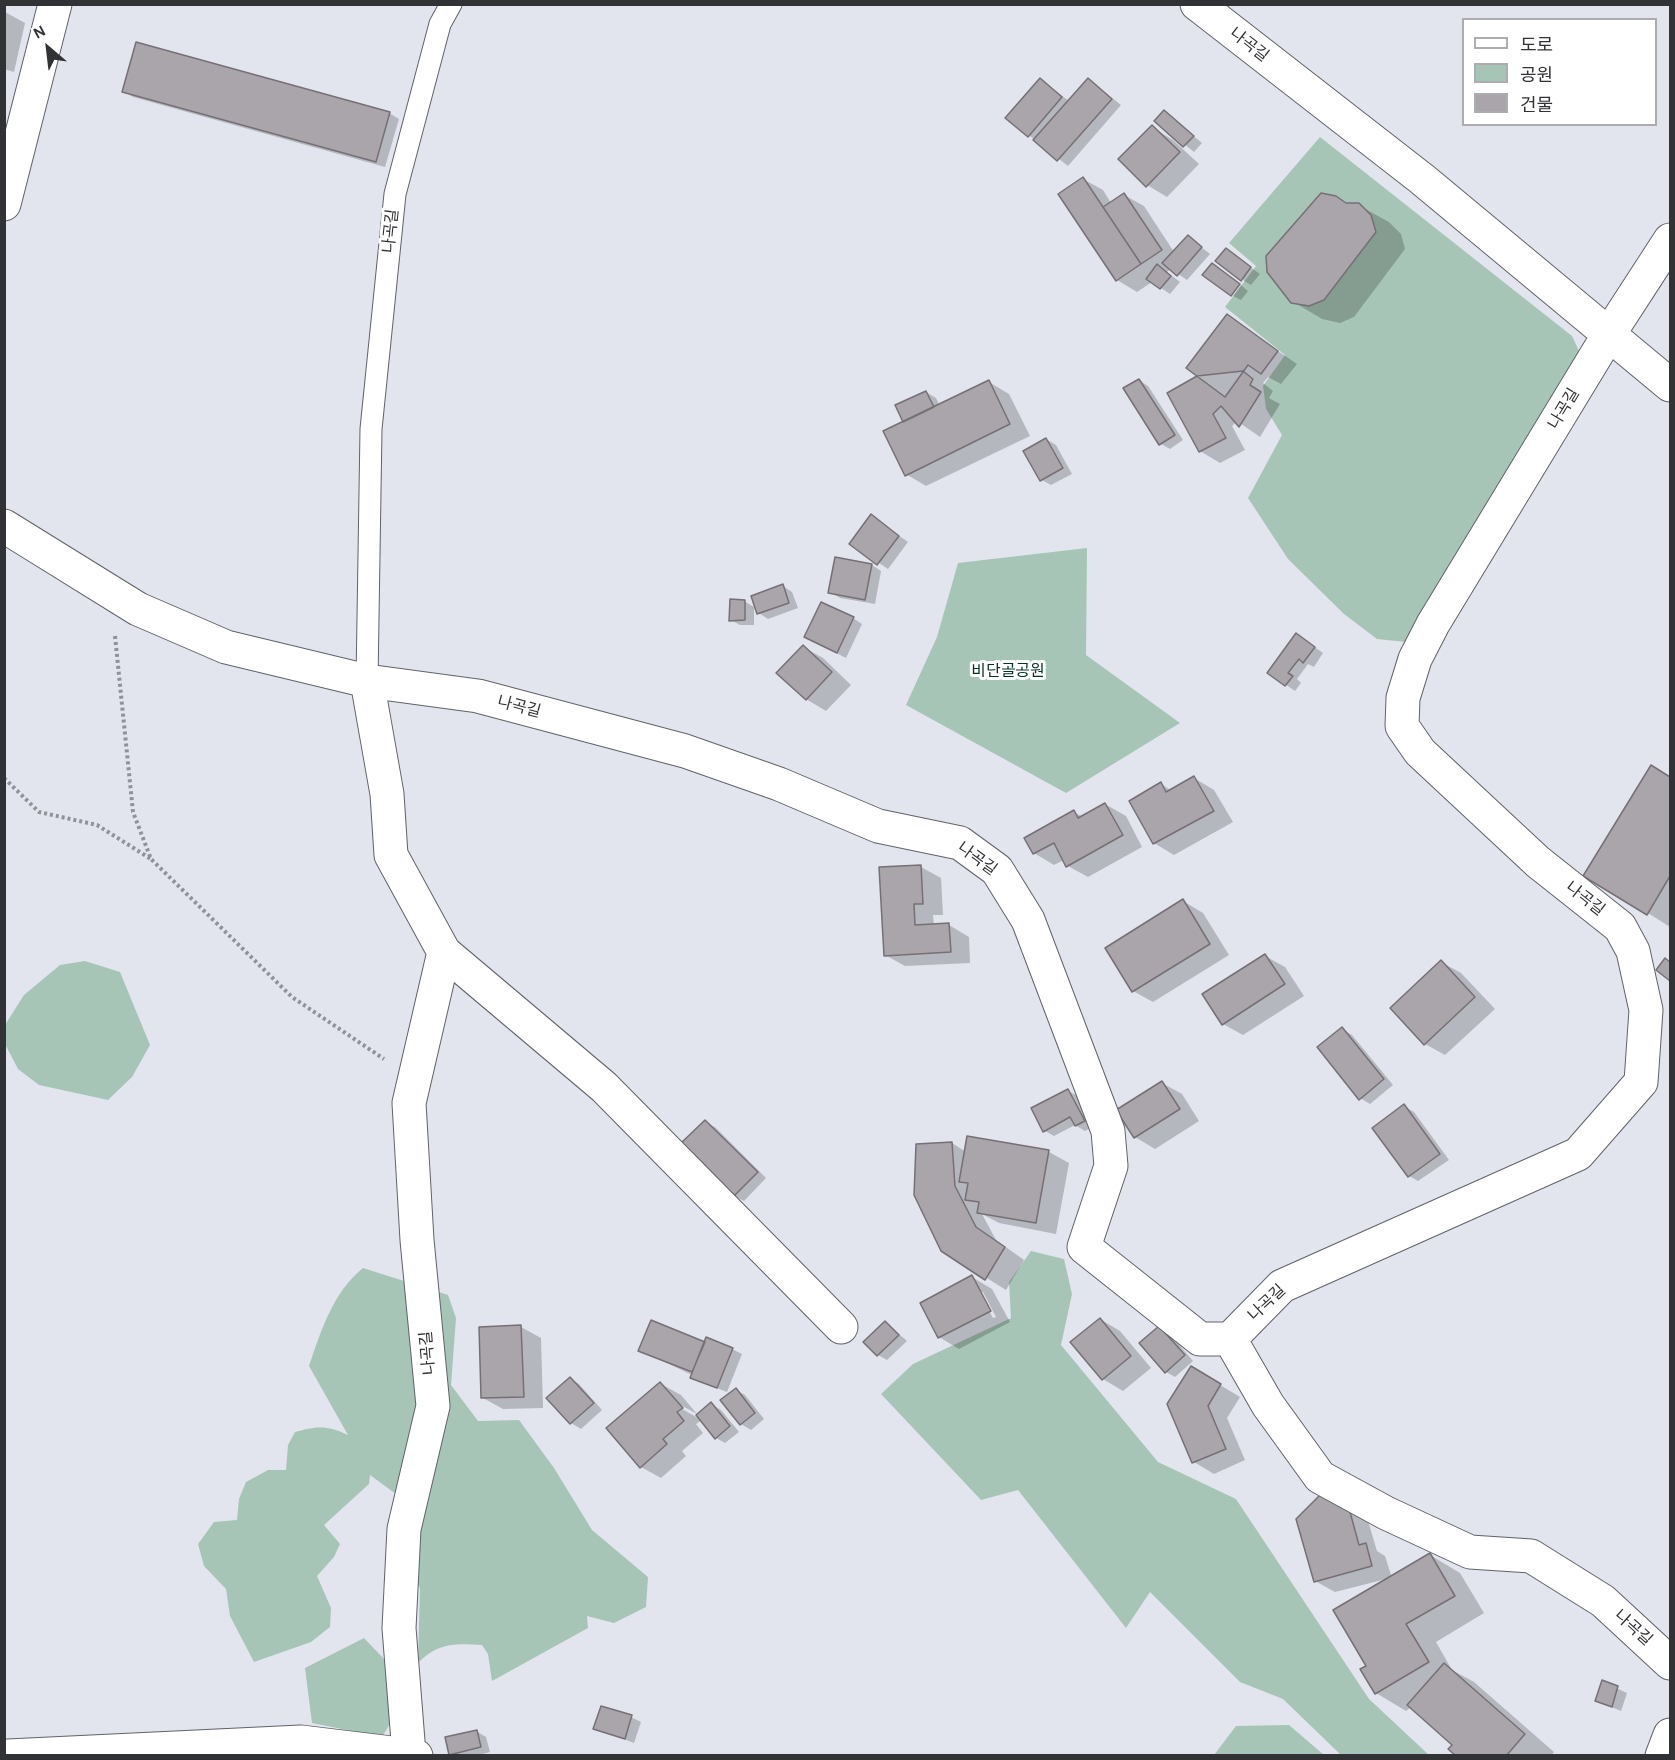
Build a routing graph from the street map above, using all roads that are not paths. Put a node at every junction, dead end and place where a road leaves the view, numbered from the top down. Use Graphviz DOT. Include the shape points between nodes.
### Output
graph roads {
  1 [pos="55,4"];
  2 [pos="451,4"];
  3 [pos="1197,4"];
  4 [pos="4,204"];
  5 [pos="1671,240"];
  6 [pos="1609,334"];
  7 [pos="1671,384"];
  8 [pos="4,526"];
  9 [pos="367,681"];
  10 [pos="444,952"];
  11 [pos="841,1327"];
  12 [pos="1230,1339"];
  13 [pos="1671,1663"];
  14 [pos="1671,1735"];
  15 [pos="8,1755"];
  16 [pos="413,1755"];
  17 [pos="1662,1755"];
  1 -- 4 [label="street"];
  2 -- 9 [label="lane, 나곡길" via="440,24 394,194 371,429"];
  3 -- 6 [label="street, 나곡길" via="1422,179"];
  5 -- 6 [label="street, 나곡길"];
  6 -- 7 [label="street, 나곡길"];
  6 -- 12 [label="street, 나곡길" via="1415,658 1403,698 1402,726 1420,752 1538,862 1620,927 1633,951 1646,1010 1641,1082 1578,1155 1282,1286"];
  8 -- 9 [label="street, 나곡길" via="138,609 226,647"];
  9 -- 10 [label="street, 나곡길" via="387,794 391,855"];
  9 -- 12 [label="street, 나곡길" via="478,696 685,751 779,784 878,826 960,843 997,870 1028,920 1108,1131 1111,1166 1084,1246 1200,1339"];
  10 -- 11 [label="street, 나곡길" via="604,1087"];
  10 -- 16 [label="street, 나곡길" via="409,1103 433,1406 404,1529 399,1628"];
  12 -- 13 [label="street, 나곡길" via="1268,1405 1320,1477 1470,1552 1531,1556 1603,1601"];
  14 -- 17 [label="street"];
  15 -- 16 [label="street, 나곡길" via="301,1742"];
}
